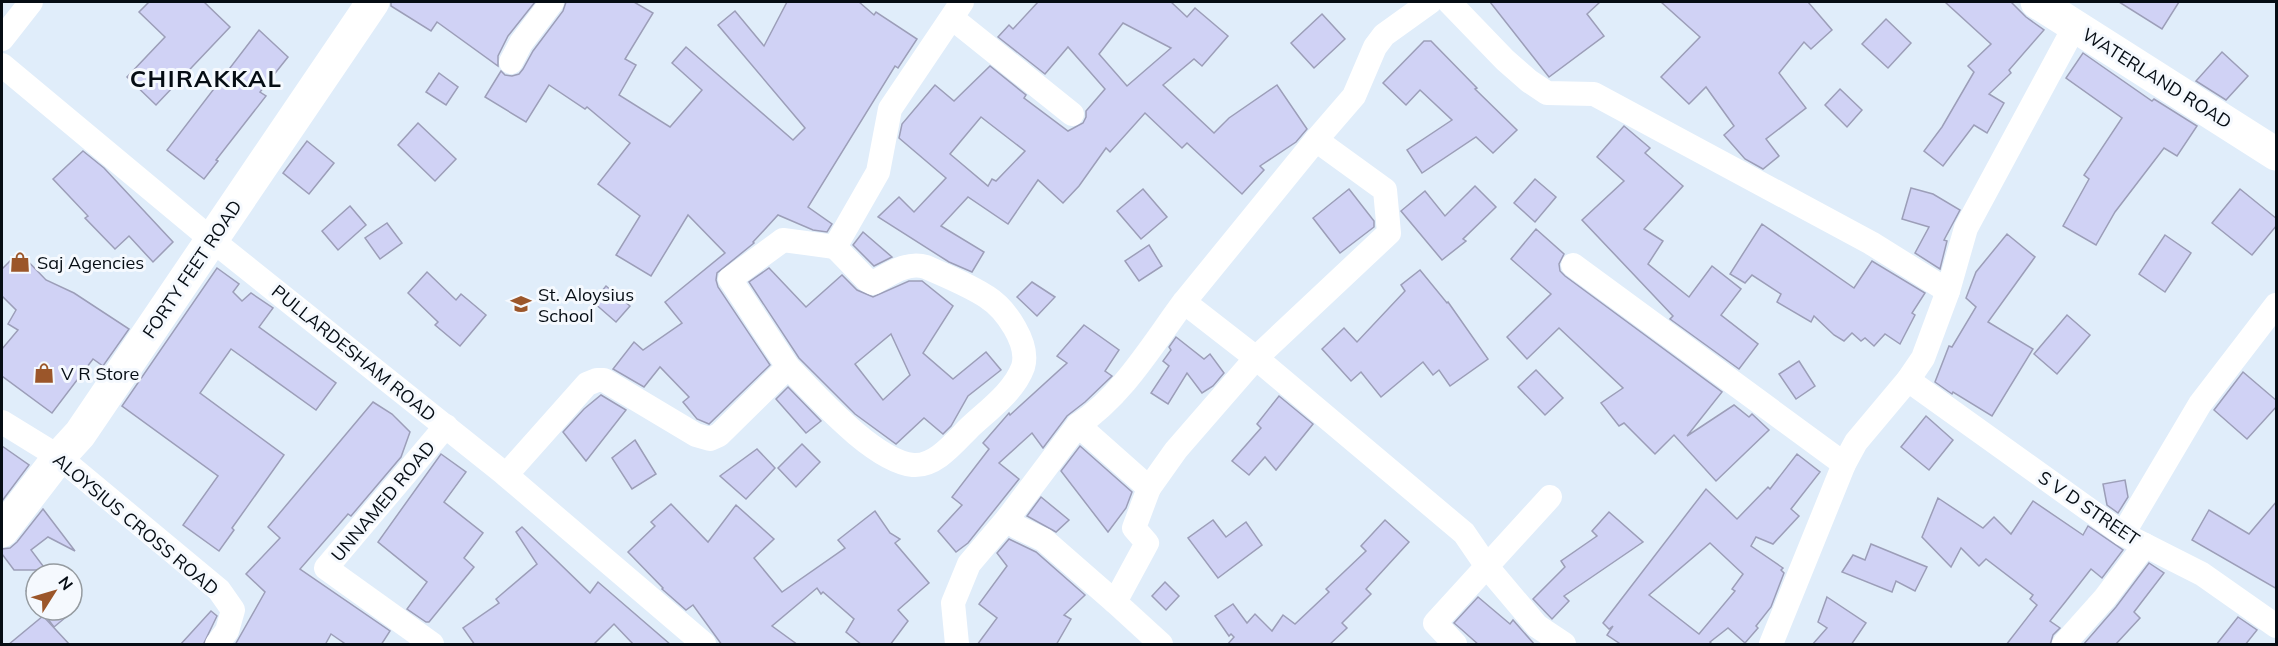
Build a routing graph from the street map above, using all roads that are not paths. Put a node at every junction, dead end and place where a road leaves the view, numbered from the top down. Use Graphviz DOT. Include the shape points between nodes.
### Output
graph roads {
  1 [pos="31,2"];
  2 [pos="373,2"];
  3 [pos="552,2"];
  4 [pos="1430,2"];
  5 [pos="1449,2"];
  6 [pos="2037,2"];
  7 [pos="957,10"];
  8 [pos="2081,14"];
  9 [pos="2,39"];
  10 [pos="511,62"];
  11 [pos="2,65"];
  12 [pos="1072,114"];
  13 [pos="1316,140"];
  14 [pos="2277,154"];
  15 [pos="212,240"];
  16 [pos="835,248"];
  17 [pos="1573,265"];
  18 [pos="1947,291"];
  19 [pos="1184,302"];
  20 [pos="2277,306"];
  21 [pos="1256,358"];
  22 [pos="788,367"];
  23 [pos="1908,380"];
  24 [pos="2,422"];
  25 [pos="1078,425"];
  26 [pos="446,426"];
  27 [pos="59,457"];
  28 [pos="1844,464"];
  29 [pos="506,475"];
  30 [pos="1149,488"];
  31 [pos="1550,497"];
  32 [pos="1008,518"];
  33 [pos="2,531"];
  34 [pos="2123,534"];
  35 [pos="2145,545"];
  36 [pos="1488,568"];
  37 [pos="1115,602"];
  38 [pos="2277,626"];
  39 [pos="217,645"];
  40 [pos="432,645"];
  41 [pos="704,645"];
  42 [pos="957,645"];
  43 [pos="1161,645"];
  44 [pos="1455,645"];
  45 [pos="1564,645"];
  46 [pos="1772,645"];
  47 [pos="2064,645"];
  1 -- 9 [label="street"];
  2 -- 15 [label="main road, FORTY FEET ROAD"];
  3 -- 10 [label="street"];
  4 -- 13 [label="street" via="1384,35 1375,46 1354,96"];
  5 -- 18 [label="street" via="1505,60 1547,93 1594,94 1871,243"];
  6 -- 8 [label="main road, WATERLAND ROAD"];
  7 -- 12 [label="street"];
  7 -- 16 [label="street" via="890,109 878,172"];
  8 -- 14 [label="main road, WATERLAND ROAD"];
  8 -- 18 [label="street" via="1966,228"];
  11 -- 15 [label="street, PULLARDESHAM ROAD"];
  13 -- 19 [label="street"];
  13 -- 21 [label="street" via="1385,190 1389,233"];
  15 -- 26 [label="street, PULLARDESHAM ROAD"];
  15 -- 27 [label="main road, FORTY FEET ROAD" via="80,434"];
  16 -- 22 [label="street" via="783,240 730,279"];
  16 -- 22 [label="street" via="873,283 917,264 988,297 1009,318 1022,341 1023,365 1013,385 945,451 932,461 915,465 896,461 859,435"];
  17 -- 28 [label="street"];
  18 -- 23 [label="street" via="1923,358"];
  19 -- 21 [label="street"];
  19 -- 25 [label="street" via="1129,378"];
  20 -- 34 [label="street" via="2200,404"];
  21 -- 30 [label="street" via="1176,450"];
  21 -- 36 [label="street" via="1464,533"];
  22 -- 29 [label="street" via="719,435 710,439 696,435 604,380 597,380 587,384"];
  23 -- 28 [label="street" via="1856,441"];
  23 -- 34 [label="street, S V D STREET"];
  24 -- 27 [label="street, ALOYSIUS CROSS ROAD"];
  25 -- 30 [label="street"];
  25 -- 32 [label="street"];
  26 -- 29 [label="street, PULLARDESHAM ROAD"];
  26 -- 40 [label="street, UNNAMED ROAD" via="326,568"];
  27 -- 33 [label="main road, FORTY FEET ROAD"];
  27 -- 39 [label="street, ALOYSIUS CROSS ROAD" via="219,590 233,610 227,631"];
  28 -- 46 [label="street"];
  29 -- 41 [label="street, PULLARDESHAM ROAD"];
  30 -- 37 [label="street" via="1134,528 1147,543"];
  31 -- 36 [label="street"];
  32 -- 37 [label="street" via="1044,540"];
  32 -- 42 [label="street" via="969,564 953,603"];
  34 -- 35 [label="street, S V D STREET"];
  35 -- 38 [label="street, S V D STREET" via="2202,574"];
  35 -- 47 [label="street"];
  36 -- 44 [label="street" via="1435,623"];
  36 -- 45 [label="street" via="1537,626"];
  37 -- 43 [label="street"];
}
